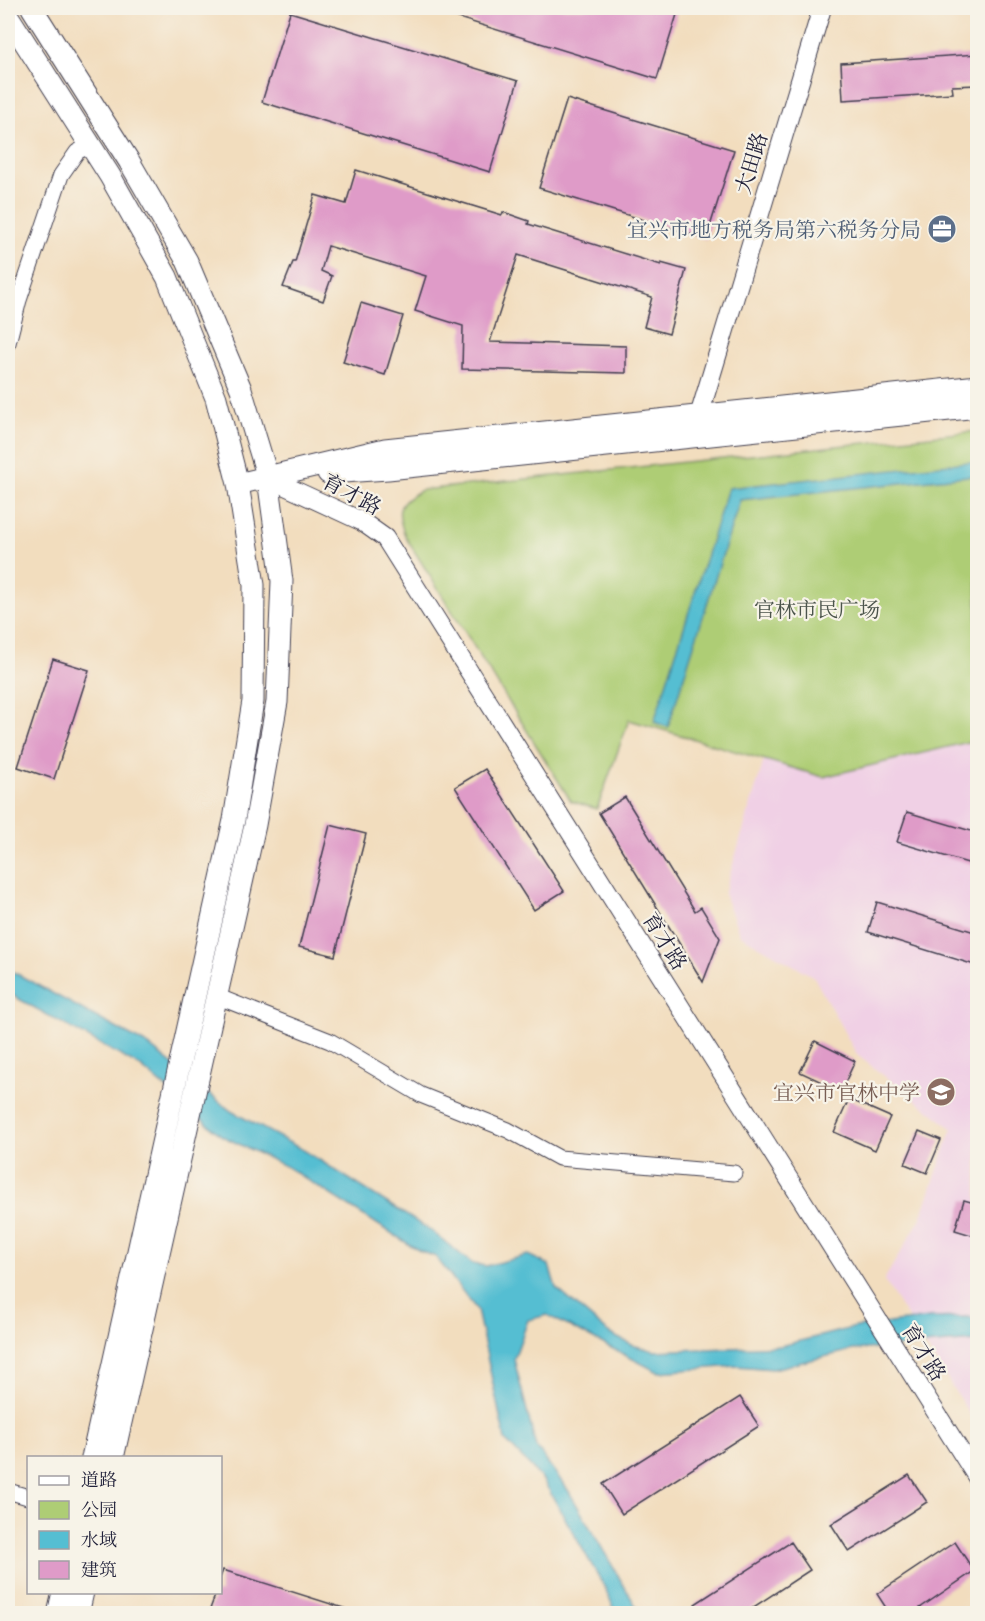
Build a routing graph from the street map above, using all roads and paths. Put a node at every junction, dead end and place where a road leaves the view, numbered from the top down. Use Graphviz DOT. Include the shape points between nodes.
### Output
graph roads {
  1 [pos="32,8"];
  2 [pos="822,8"];
  3 [pos="8,16"];
  4 [pos="90,145"];
  5 [pos="8,342"];
  6 [pos="978,386"];
  7 [pos="978,407"];
  8 [pos="700,426"];
  9 [pos="268,478"];
  10 [pos="238,484"];
  11 [pos="216,996"];
  12 [pos="734,1173"];
  13 [pos="92,1456"];
  14 [pos="113,1456"];
  15 [pos="978,1479"];
  16 [pos="8,1491"];
  17 [pos="27,1497"];
  18 [pos="63,1594"];
  19 [pos="83,1594"];
  20 [pos="58,1614"];
  21 [pos="78,1614"];
  1 -- 9 [label="main road" via="187,261 241,389"];
  2 -- 8 [label="street, 大田路"];
  3 -- 4 [label="main road"];
  4 -- 5 [label="street" via="77,152 61,175"];
  4 -- 10 [label="main road" via="167,277 216,398"];
  6 -- 8 [label="main road"];
  7 -- 8 [label="main road"];
  8 -- 9 [label="main road" via="385,449"];
  9 -- 10 [label="main road"];
  9 -- 11 [label="main road" via="282,581 277,702 255,825"];
  9 -- 15 [label="street, 育才路" via="361,521 385,538"];
  10 -- 13 [label="main road" via="254,585 253,701 234,820"];
  11 -- 12 [label="street" via="330,1041 421,1095 508,1130 559,1158"];
  11 -- 14 [label="main road"];
  16 -- 17 [label="street"];
  18 -- 20 [label="main road"];
  19 -- 21 [label="main road"];
}
